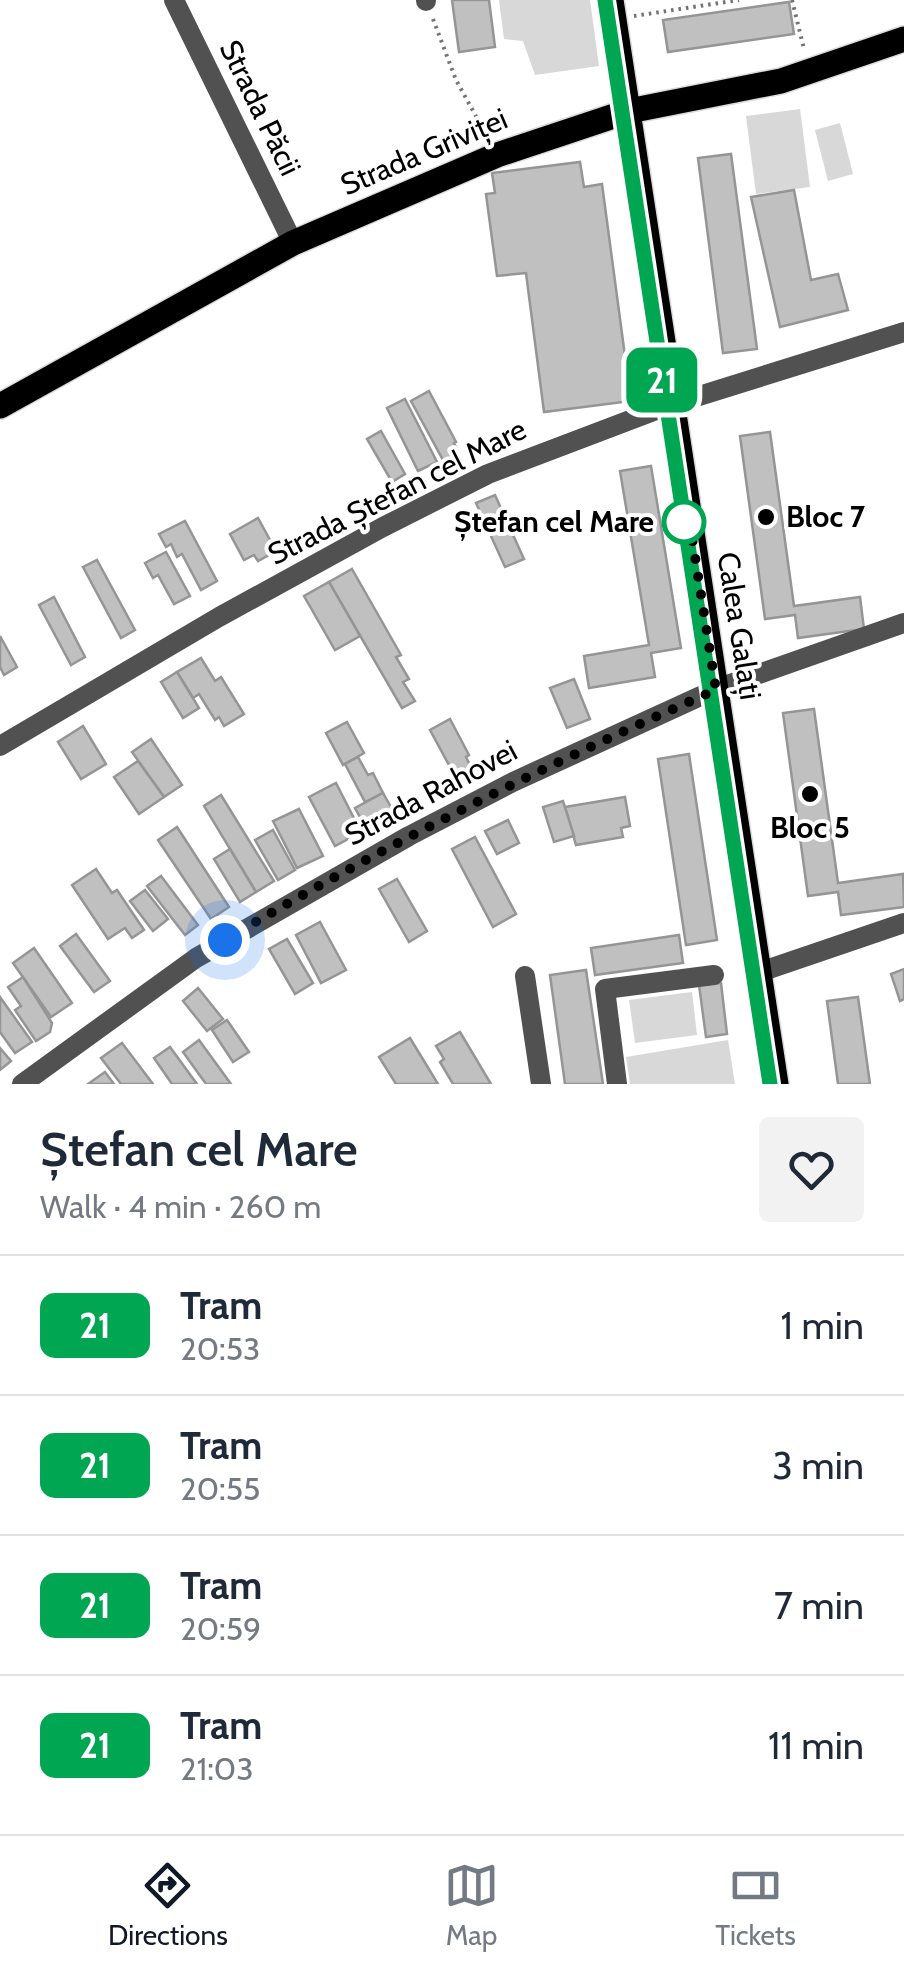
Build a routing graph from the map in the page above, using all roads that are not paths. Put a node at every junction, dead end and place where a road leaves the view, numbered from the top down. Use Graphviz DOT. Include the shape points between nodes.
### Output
graph roads {
  1 [pos="174,0"];
  2 [pos="613,9"];
  3 [pos="904,38"];
  4 [pos="629,111"];
  5 [pos="293,243"];
  6 [pos="904,332"];
  7 [pos="671,405"];
  8 [pos="0,406"];
  9 [pos="904,623"];
  10 [pos="716,690"];
  11 [pos="0,746"];
  12 [pos="904,923"];
  13 [pos="760,972"];
  14 [pos="714,975"];
  15 [pos="526,976"];
  16 [pos="22,1084"];
  17 [pos="540,1084"];
  18 [pos="617,1084"];
  19 [pos="776,1084"];
  1 -- 5 [label="street, Strada Păcii"];
  2 -- 4 [label="main road, Calea Galați"];
  3 -- 4 [label="main road, Strada Griviței" via="809,72"];
  4 -- 5 [label="main road, Strada Griviței" via="497,155"];
  4 -- 7 [label="main road, Calea Galați"];
  5 -- 8 [label="main road, Strada Griviței"];
  6 -- 7 [label="street, Strada Ștefan cel Mare"];
  7 -- 10 [label="main road, Calea Galați"];
  7 -- 11 [label="street, Strada Ștefan cel Mare" via="440,497"];
  9 -- 10 [label="street, Strada Rahovei"];
  10 -- 13 [label="main road, Calea Galați"];
  10 -- 16 [label="street, Strada Rahovei" via="513,782 268,915 129,1004"];
  12 -- 13 [label="street"];
  13 -- 19 [label="main road, Calea Galați"];
  14 -- 18 [label="street" via="606,989"];
  15 -- 17 [label="street"];
}
